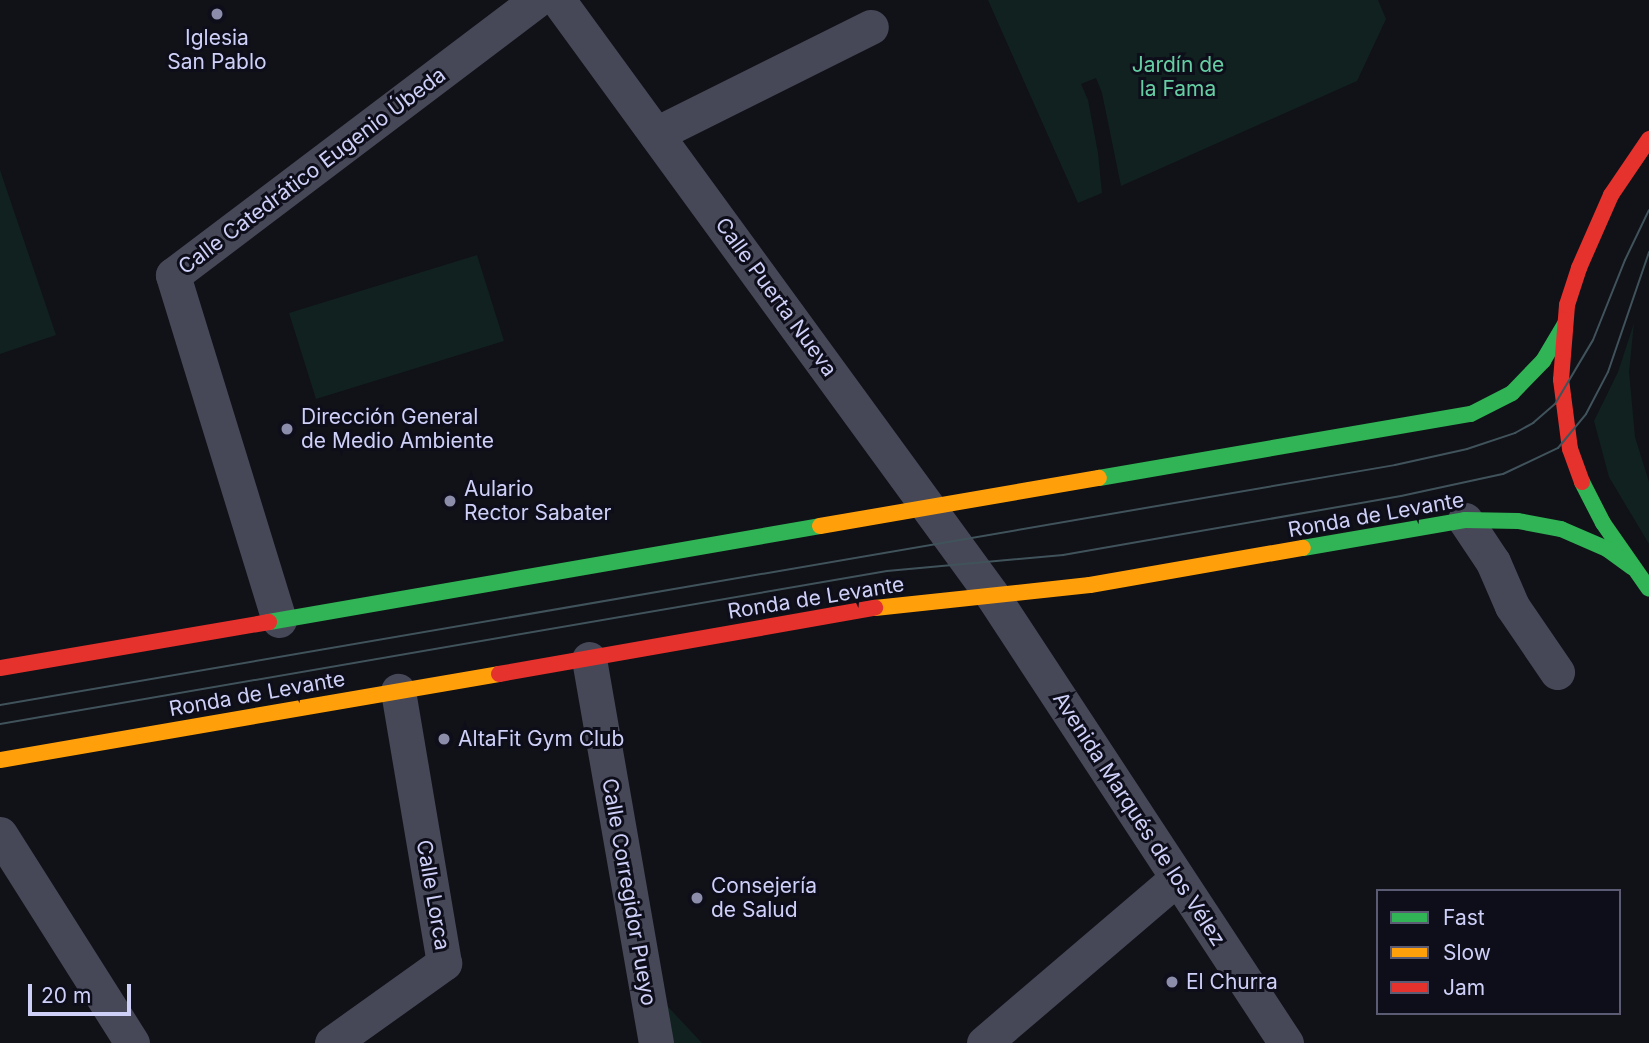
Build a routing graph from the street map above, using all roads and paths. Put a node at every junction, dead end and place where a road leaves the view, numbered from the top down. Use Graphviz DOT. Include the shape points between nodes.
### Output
graph roads {
  1 [pos="536,0"];
  2 [pos="558,0"];
  3 [pos="871,27"];
  4 [pos="656,134"];
  5 [pos="1649,139"];
  6 [pos="1565,324"];
  7 [pos="930,507"];
  8 [pos="1465,520"];
  9 [pos="1632,567"];
  10 [pos="1649,589"];
  11 [pos="992,595"];
  12 [pos="279,620"];
  13 [pos="589,659"];
  14 [pos="0,668"];
  15 [pos="1557,672"];
  16 [pos="398,691"];
  17 [pos="0,760"];
  18 [pos="0,834"];
  19 [pos="1177,878"];
  20 [pos="132,1043"];
  21 [pos="332,1043"];
  22 [pos="656,1043"];
  23 [pos="984,1043"];
  24 [pos="1286,1043"];
  1 -- 12 [label="street, Calle Catedrático Eugenio Úbeda" via="173,275"];
  2 -- 4 [label="street, Calle Puerta Nueva"];
  3 -- 4 [label="street"];
  4 -- 7 [label="street, Calle Puerta Nueva"];
  5 -- 6 [label="main road" via="1611,195 1594,232 1578,268"];
  6 -- 7 [label="main road" via="1543,361 1512,393 1471,414"];
  6 -- 9 [label="main road" via="1561,380 1570,449 1602,523"];
  7 -- 11 [label="street, Calle Puerta Nueva"];
  7 -- 12 [label="main road"];
  8 -- 9 [label="main road, Ronda de Levante" via="1518,521 1561,530 1607,549"];
  8 -- 11 [label="main road, Ronda de Levante" via="1090,585"];
  8 -- 15 [label="street" via="1493,562 1512,606"];
  9 -- 10 [label="main road"];
  11 -- 13 [label="main road, Ronda de Levante" via="888,606"];
  11 -- 19 [label="street, Avenida Marqués de los Vélez"];
  12 -- 14 [label="main road"];
  13 -- 16 [label="main road, Ronda de Levante"];
  13 -- 22 [label="street, Calle Corregidor Pueyo"];
  16 -- 17 [label="main road, Ronda de Levante"];
  16 -- 21 [label="street, Calle Lorca" via="444,963"];
  18 -- 20 [label="street"];
  19 -- 23 [label="street"];
  19 -- 24 [label="street, Avenida Marqués de los Vélez"];
}
